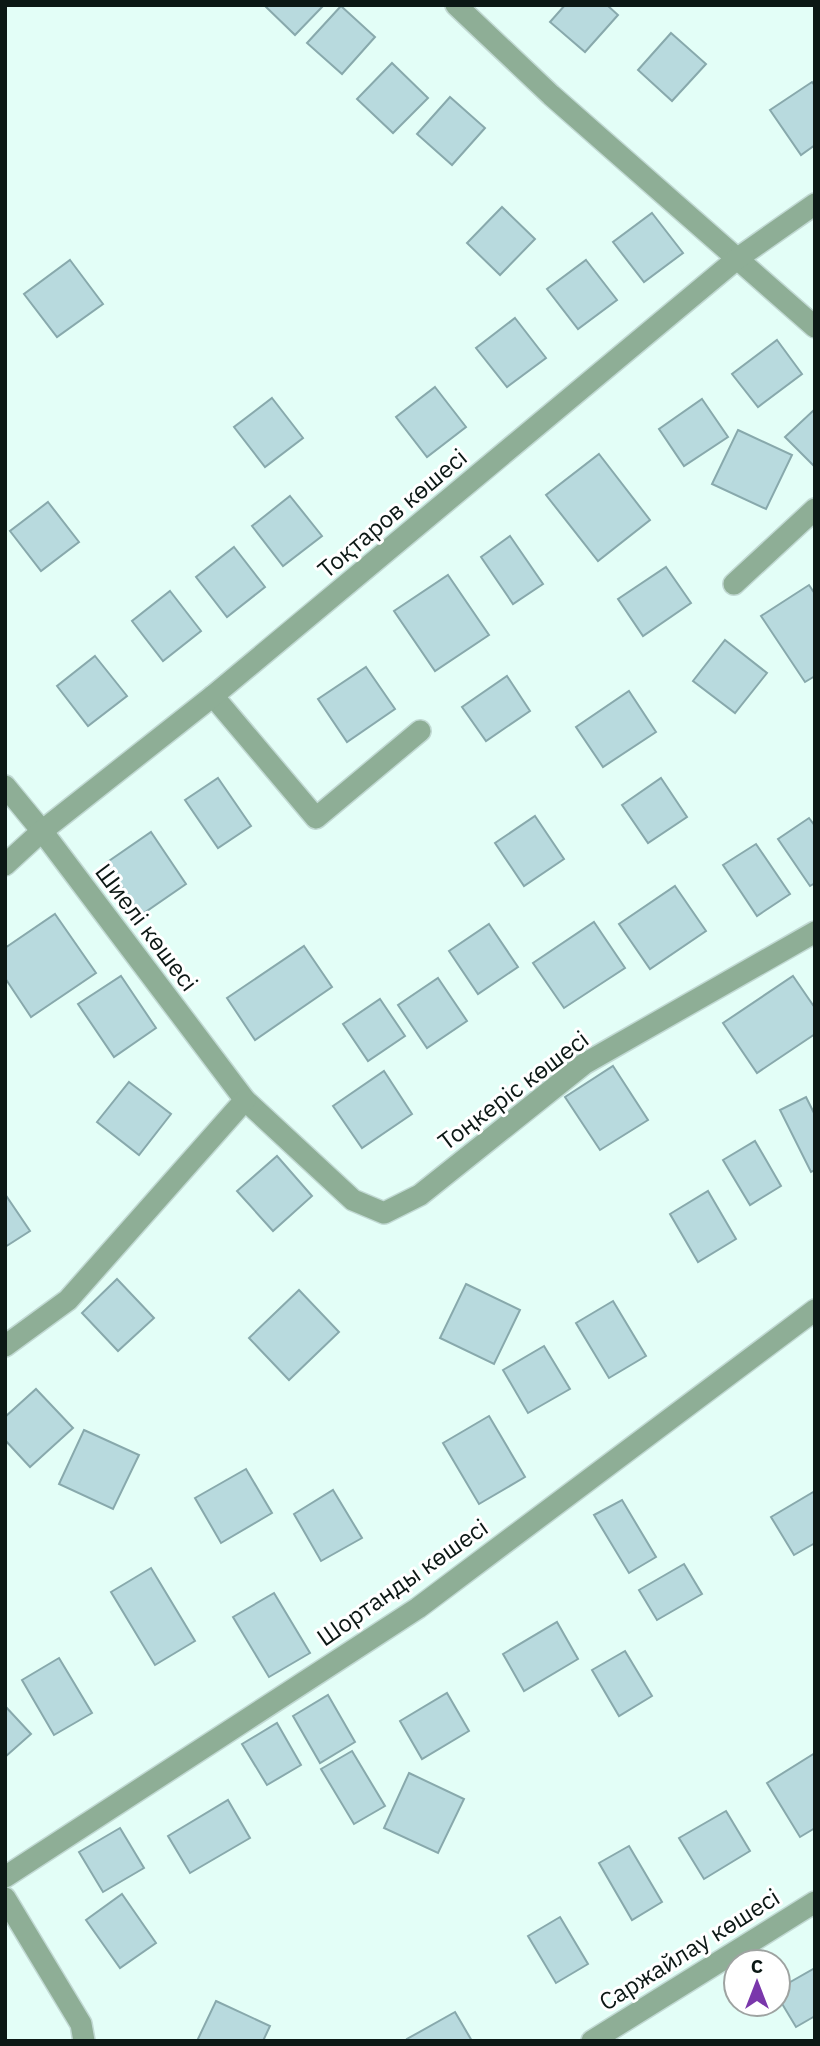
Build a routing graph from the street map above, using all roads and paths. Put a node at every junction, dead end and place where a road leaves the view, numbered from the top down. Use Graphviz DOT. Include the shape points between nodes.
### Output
graph roads {
  1 [pos="456,5"];
  2 [pos="815,204"];
  3 [pos="738,258"];
  4 [pos="815,327"];
  5 [pos="815,509"];
  6 [pos="734,584"];
  7 [pos="213,696"];
  8 [pos="420,731"];
  9 [pos="5,786"];
  10 [pos="42,831"];
  11 [pos="5,865"];
  12 [pos="815,932"];
  13 [pos="245,1100"];
  14 [pos="353,1200"];
  15 [pos="815,1310"];
  16 [pos="5,1346"];
  17 [pos="5,1877"];
  18 [pos="5,1899"];
  19 [pos="815,1902"];
  20 [pos="84,2041"];
  21 [pos="592,2041"];
  1 -- 3 [label="street" via="551,95"];
  2 -- 3 [label="street, Тоқтаров көшесі"];
  3 -- 4 [label="street"];
  3 -- 7 [label="street, Тоқтаров көшесі"];
  5 -- 6 [label="street"];
  7 -- 8 [label="street" via="316,818"];
  7 -- 10 [label="street, Тоқтаров көшесі"];
  9 -- 10 [label="street, Шиелі көшесі"];
  10 -- 11 [label="street, Тоқтаров көшесі"];
  10 -- 13 [label="street, Шиелі көшесі"];
  12 -- 14 [label="street, Тоңкерiс көшесі" via="584,1064 420,1195 384,1213"];
  13 -- 14 [label="street, Шиелі көшесі"];
  13 -- 16 [label="street" via="68,1300"];
  15 -- 17 [label="street, Шортанды көшесі" via="418,1608"];
  18 -- 20 [label="street" via="81,2025"];
  19 -- 21 [label="street, Саржайлау көшесі"];
}
